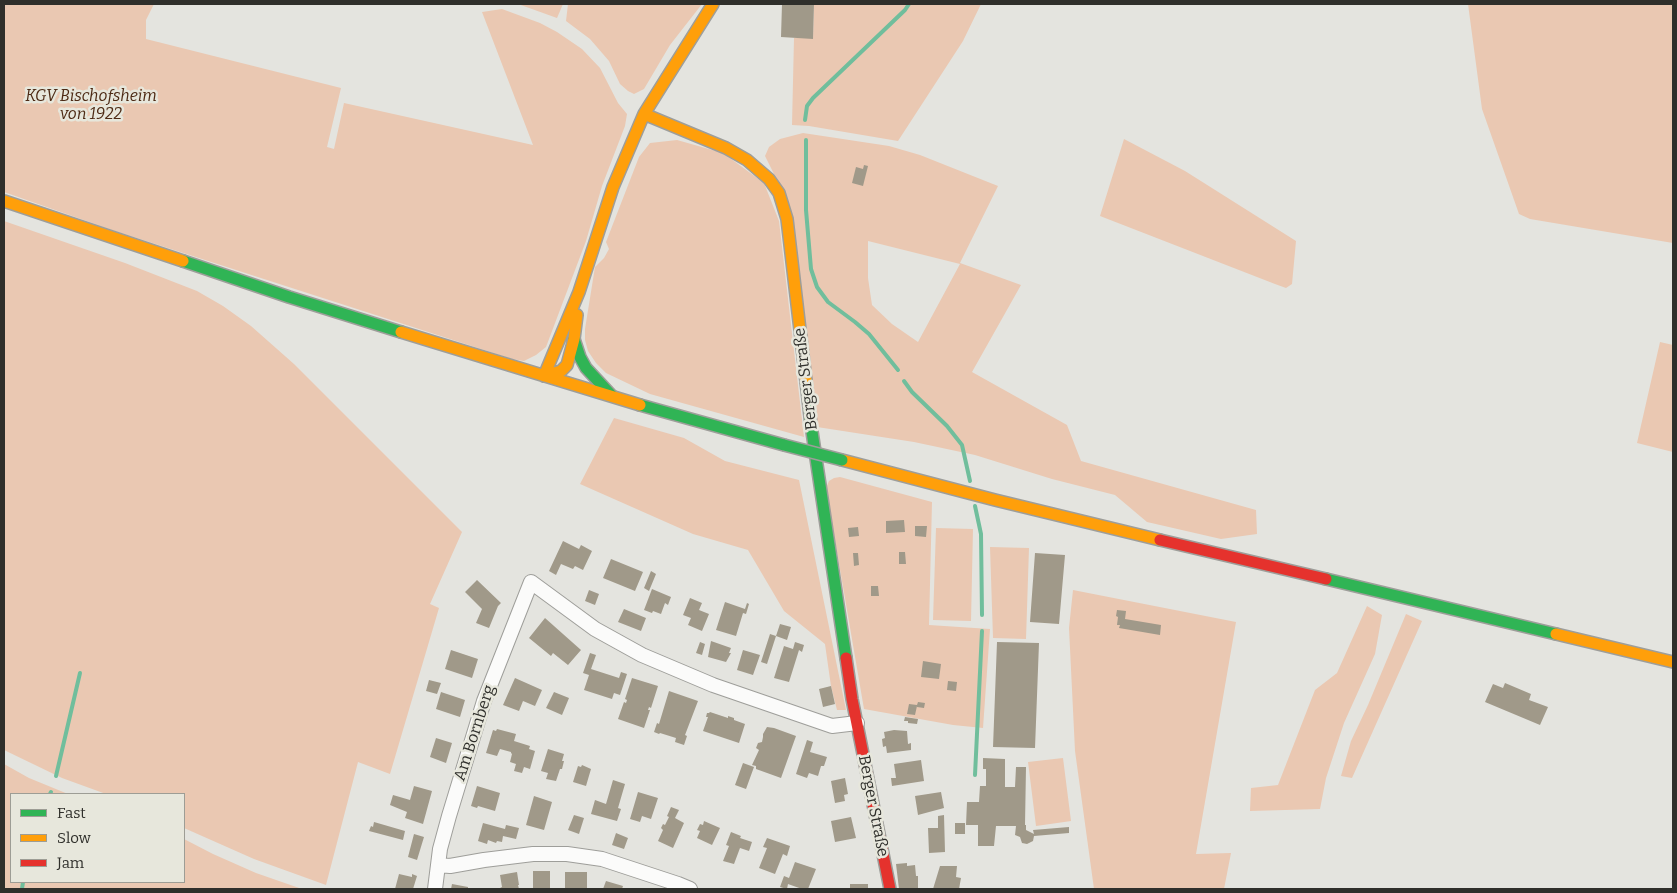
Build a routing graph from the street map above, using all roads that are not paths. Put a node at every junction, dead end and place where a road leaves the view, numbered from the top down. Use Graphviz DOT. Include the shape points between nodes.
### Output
graph roads {
  1 [pos="714,4"];
  2 [pos="644,114"];
  3 [pos="4,201"];
  4 [pos="579,292"];
  5 [pos="574,339"];
  6 [pos="544,376"];
  7 [pos="613,397"];
  8 [pos="1673,662"];
  9 [pos="857,723"];
  10 [pos="438,865"];
  11 [pos="435,889"];
  12 [pos="690,889"];
  13 [pos="890,889"];
  1 -- 2 [label="main road"];
  2 -- 4 [label="main road" via="613,187"];
  2 -- 9 [label="main road, Berger Straße" via="747,160 769,179 784,206 811,425"];
  3 -- 6 [label="main road" via="290,297"];
  4 -- 5 [label="main road"];
  4 -- 6 [label="main road"];
  5 -- 6 [label="main road" via="567,365 561,371"];
  5 -- 7 [label="main road" via="586,368"];
  6 -- 7 [label="main road"];
  7 -- 8 [label="main road, bridge" via="995,500"];
  9 -- 10 [label="street, Am Bornberg" via="832,726 713,685 642,655 595,629 531,582 484,701 449,816"];
  9 -- 13 [label="main road, Berger Straße"];
  10 -- 11 [label="street, Am Bornberg"];
  10 -- 12 [label="street" via="520,855 567,854 602,860"];
}
